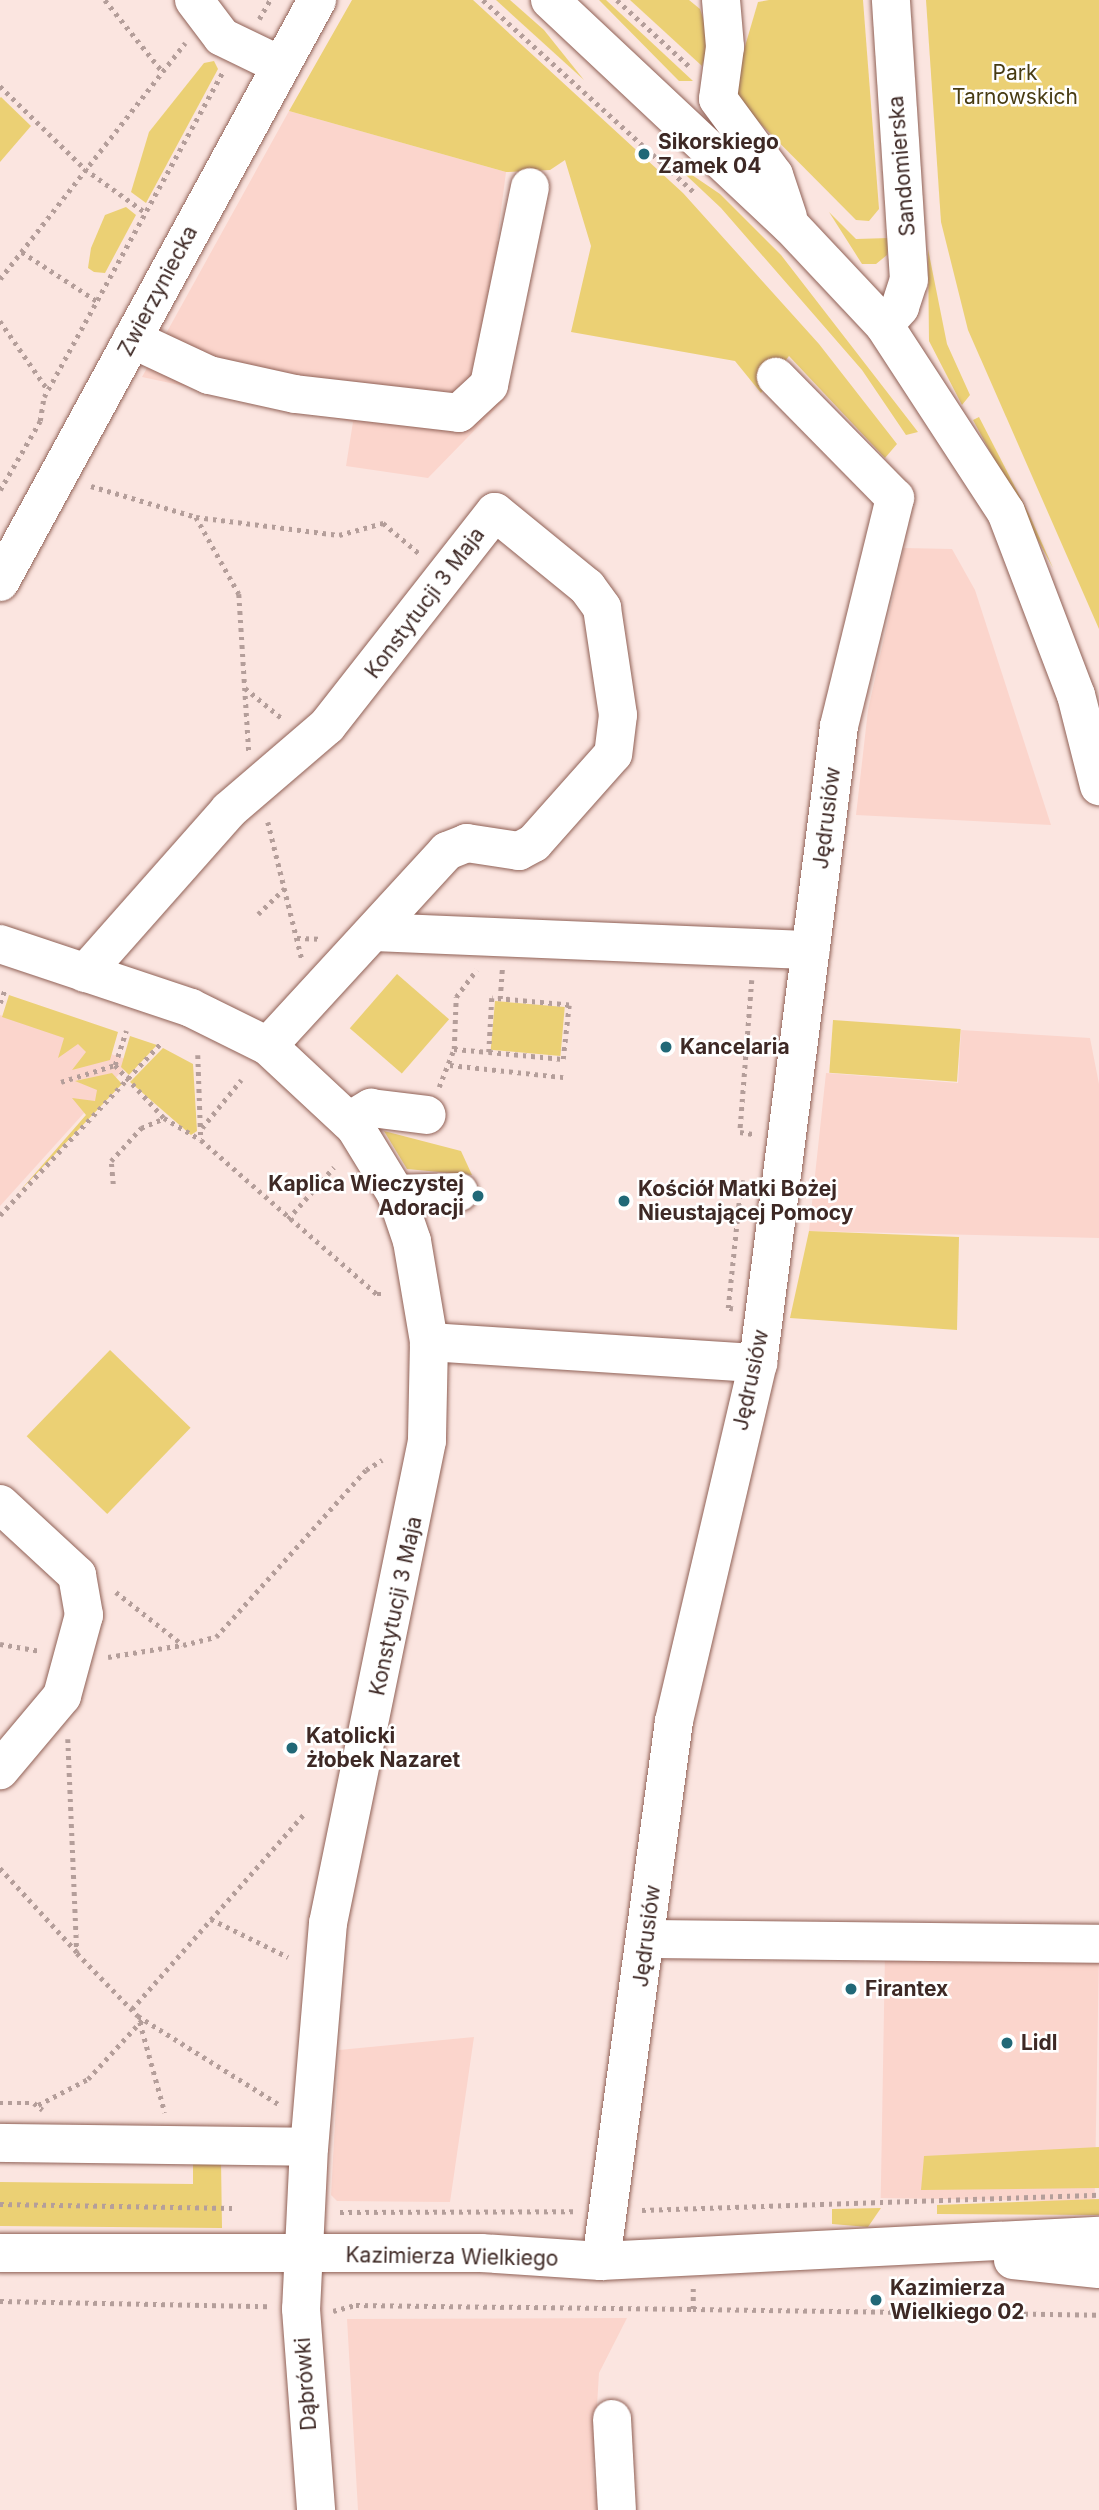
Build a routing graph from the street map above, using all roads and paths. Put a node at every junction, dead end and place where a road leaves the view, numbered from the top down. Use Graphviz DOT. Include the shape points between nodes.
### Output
graph roads {
  1 [pos="105,0"];
  2 [pos="317,0"];
  3 [pos="483,0"];
  4 [pos="550,0"];
  5 [pos="617,0"];
  6 [pos="721,0"];
  7 [pos="891,0"];
  8 [pos="200,8"];
  9 [pos="238,45"];
  10 [pos="280,65"];
  11 [pos="162,71"];
  12 [pos="1,87"];
  13 [pos="718,94"];
  14 [pos="85,169"];
  15 [pos="530,187"];
  16 [pos="695,193"];
  17 [pos="146,213"];
  18 [pos="790,226"];
  19 [pos="22,251"];
  20 [pos="0,279"];
  21 [pos="97,301"];
  22 [pos="0,321"];
  23 [pos="884,325"];
  24 [pos="132,339"];
  25 [pos="776,377"];
  26 [pos="48,390"];
  27 [pos="76,482"];
  28 [pos="0,490"];
  29 [pos="196,517"];
  30 [pos="6,558"];
  31 [pos="445,575"];
  32 [pos="244,687"];
  33 [pos="309,742"];
  34 [pos="1099,786"];
  35 [pos="251,790"];
  36 [pos="285,888"];
  37 [pos="258,914"];
  38 [pos="374,932"];
  39 [pos="0,944"];
  40 [pos="811,950"];
  41 [pos="502,958"];
  42 [pos="480,965"];
  43 [pos="753,970"];
  44 [pos="85,973"];
  45 [pos="5,989"];
  46 [pos="314,996"];
  47 [pos="500,999"];
  48 [pos="0,1003"];
  49 [pos="126,1031"];
  50 [pos="162,1043"];
  51 [pos="268,1046"];
  52 [pos="454,1049"];
  53 [pos="489,1052"];
  54 [pos="198,1055"];
  55 [pos="115,1065"];
  56 [pos="563,1077"];
  57 [pos="241,1080"];
  58 [pos="61,1082"];
  59 [pos="125,1083"];
  60 [pos="426,1115"];
  61 [pos="164,1118"];
  62 [pos="349,1121"];
  63 [pos="202,1128"];
  64 [pos="768,1135"];
  65 [pos="201,1140"];
  66 [pos="334,1167"];
  67 [pos="113,1184"];
  68 [pos="752,1184"];
  69 [pos="459,1192"];
  70 [pos="396,1194"];
  71 [pos="0,1215"];
  72 [pos="288,1219"];
  73 [pos="377,1294"];
  74 [pos="739,1311"];
  75 [pos="429,1342"];
  76 [pos="758,1363"];
  77 [pos="382,1460"];
  78 [pos="0,1504"];
  79 [pos="78,1575"];
  80 [pos="0,1644"];
  81 [pos="183,1645"];
  82 [pos="73,1657"];
  83 [pos="54,1708"];
  84 [pos="0,1770"];
  85 [pos="303,1815"];
  86 [pos="0,1868"];
  87 [pos="211,1919"];
  88 [pos="646,1939"];
  89 [pos="1099,1944"];
  90 [pos="77,1953"];
  91 [pos="288,1957"];
  92 [pos="132,2009"];
  93 [pos="141,2020"];
  94 [pos="38,2105"];
  95 [pos="285,2105"];
  96 [pos="169,2128"];
  97 [pos="0,2143"];
  98 [pos="310,2147"];
  99 [pos="1099,2195"];
  100 [pos="0,2204"];
  101 [pos="232,2208"];
  102 [pos="332,2209"];
  103 [pos="628,2210"];
  104 [pos="591,2211"];
  105 [pos="1099,2236"];
  106 [pos="903,2250"];
  107 [pos="0,2253"];
  108 [pos="302,2257"];
  109 [pos="601,2261"];
  110 [pos="1099,2269"];
  111 [pos="692,2284"];
  112 [pos="0,2301"];
  113 [pos="275,2307"];
  114 [pos="693,2309"];
  115 [pos="318,2311"];
  116 [pos="1099,2315"];
  117 [pos="612,2419"];
  118 [pos="316,2510"];
  119 [pos="617,2510"];
  1 -- 11 [label="path"];
  2 -- 10 [label="street, Zwierzyniecka"];
  3 -- 16 [label="path"];
  4 -- 18 [label="street"];
  5 -- 13 [label="path"];
  6 -- 13 [label="street" via="725,47"];
  7 -- 23 [label="street, Sandomierska" via="909,281 900,307"];
  8 -- 9 [label="street" via="222,37"];
  8 -- 11 [label="path"];
  9 -- 10 [label="street"];
  9 -- 17 [label="path"];
  10 -- 24 [label="street, Zwierzyniecka"];
  11 -- 14 [label="path"];
  12 -- 14 [label="path"];
  13 -- 18 [label="street" via="774,175"];
  14 -- 17 [label="path"];
  14 -- 19 [label="path"];
  15 -- 24 [label="street" via="489,384 459,413 295,394 221,378"];
  17 -- 21 [label="path"];
  18 -- 23 [label="street"];
  19 -- 20 [label="path"];
  19 -- 21 [label="path"];
  21 -- 26 [label="path"];
  22 -- 26 [label="path"];
  23 -- 34 [label="street" via="1006,512 1076,695"];
  24 -- 30 [label="street, Zwierzyniecka"];
  25 -- 40 [label="street, Jędrusiów" via="895,498 838,726"];
  26 -- 28 [label="path" via="40,421"];
  27 -- 29 [label="path"];
  29 -- 31 [label="path" via="339,535 383,523"];
  29 -- 32 [label="path" via="239,594"];
  31 -- 33 [label="street, Konstytucji 3 Maja"];
  31 -- 38 [label="street, Konstytucji 3 Maja" via="495,512 587,587 602,608 615,664 618,715 613,754 534,843 519,851 467,844 447,851"];
  32 -- 33 [label="path"];
  32 -- 35 [label="path"];
  33 -- 35 [label="street, Konstytucji 3 Maja"];
  35 -- 36 [label="path" via="267,814"];
  35 -- 44 [label="street, Konstytucji 3 Maja"];
  36 -- 37 [label="path"];
  36 -- 46 [label="path"];
  38 -- 40 [label="street"];
  38 -- 46 [label="street, Konstytucji 3 Maja"];
  39 -- 44 [label="street, Konstytucji 3 Maja"];
  40 -- 76 [label="street, Jędrusiów"];
  41 -- 47 [label="path"];
  42 -- 52 [label="path" via="456,997"];
  43 -- 64 [label="path" via="740,1132"];
  44 -- 51 [label="street, Konstytucji 3 Maja" via="191,1008"];
  45 -- 48 [label="path"];
  46 -- 51 [label="street, Konstytucji 3 Maja"];
  47 -- 53 [label="path" via="492,998"];
  47 -- 53 [label="path" via="569,1005 563,1059"];
  49 -- 55 [label="path"];
  50 -- 59 [label="path"];
  51 -- 62 [label="street, Konstytucji 3 Maja"];
  52 -- 53 [label="path"];
  52 -- 56 [label="path" via="450,1065"];
  54 -- 63 [label="path"];
  55 -- 58 [label="path"];
  55 -- 59 [label="path"];
  57 -- 63 [label="path"];
  59 -- 61 [label="path"];
  59 -- 71 [label="path"];
  60 -- 62 [label="street" via="370,1108"];
  61 -- 65 [label="path"];
  61 -- 67 [label="path" via="141,1128 111,1161"];
  62 -- 70 [label="street, Konstytucji 3 Maja"];
  63 -- 65 [label="path"];
  65 -- 72 [label="path"];
  66 -- 72 [label="path"];
  68 -- 74 [label="path" via="740,1182 728,1308"];
  69 -- 70 [label="street"];
  70 -- 75 [label="street, Konstytucji 3 Maja" via="412,1241"];
  72 -- 73 [label="path"];
  75 -- 76 [label="street"];
  75 -- 98 [label="street, Konstytucji 3 Maja" via="417,1507 328,1923"];
  76 -- 88 [label="street, Jędrusiów" via="674,1721"];
  77 -- 81 [label="path" via="366,1470 216,1637"];
  78 -- 79 [label="street"];
  79 -- 81 [label="path" via="116,1592"];
  79 -- 82 [label="street" via="85,1615"];
  80 -- 82 [label="path"];
  81 -- 82 [label="path"];
  82 -- 83 [label="street"];
  83 -- 84 [label="street"];
  83 -- 90 [label="path" via="72,1749"];
  85 -- 87 [label="path"];
  86 -- 90 [label="path"];
  87 -- 91 [label="path"];
  87 -- 92 [label="path"];
  88 -- 89 [label="street"];
  88 -- 109 [label="street, Jędrusiów"];
  90 -- 92 [label="path"];
  92 -- 93 [label="path"];
  93 -- 94 [label="path" via="88,2079"];
  93 -- 95 [label="path" via="272,2104"];
  93 -- 96 [label="path"];
  97 -- 98 [label="street"];
  98 -- 108 [label="street, Konstytucji 3 Maja"];
  99 -- 103 [label="path"];
  100 -- 101 [label="path"];
  102 -- 104 [label="path"];
  105 -- 106 [label="street, Kazimierza Wielkiego"];
  106 -- 109 [label="street, Kazimierza Wielkiego"];
  106 -- 110 [label="street, Kazimierza Wielkiego"];
  107 -- 108 [label="street, Kazimierza Wielkiego"];
  108 -- 109 [label="street, Kazimierza Wielkiego" via="481,2253"];
  108 -- 118 [label="street, Dąbrówki"];
  111 -- 114 [label="path"];
  112 -- 113 [label="path"];
  114 -- 115 [label="path" via="356,2305"];
  114 -- 116 [label="path"];
  117 -- 119 [label="street"];
}
